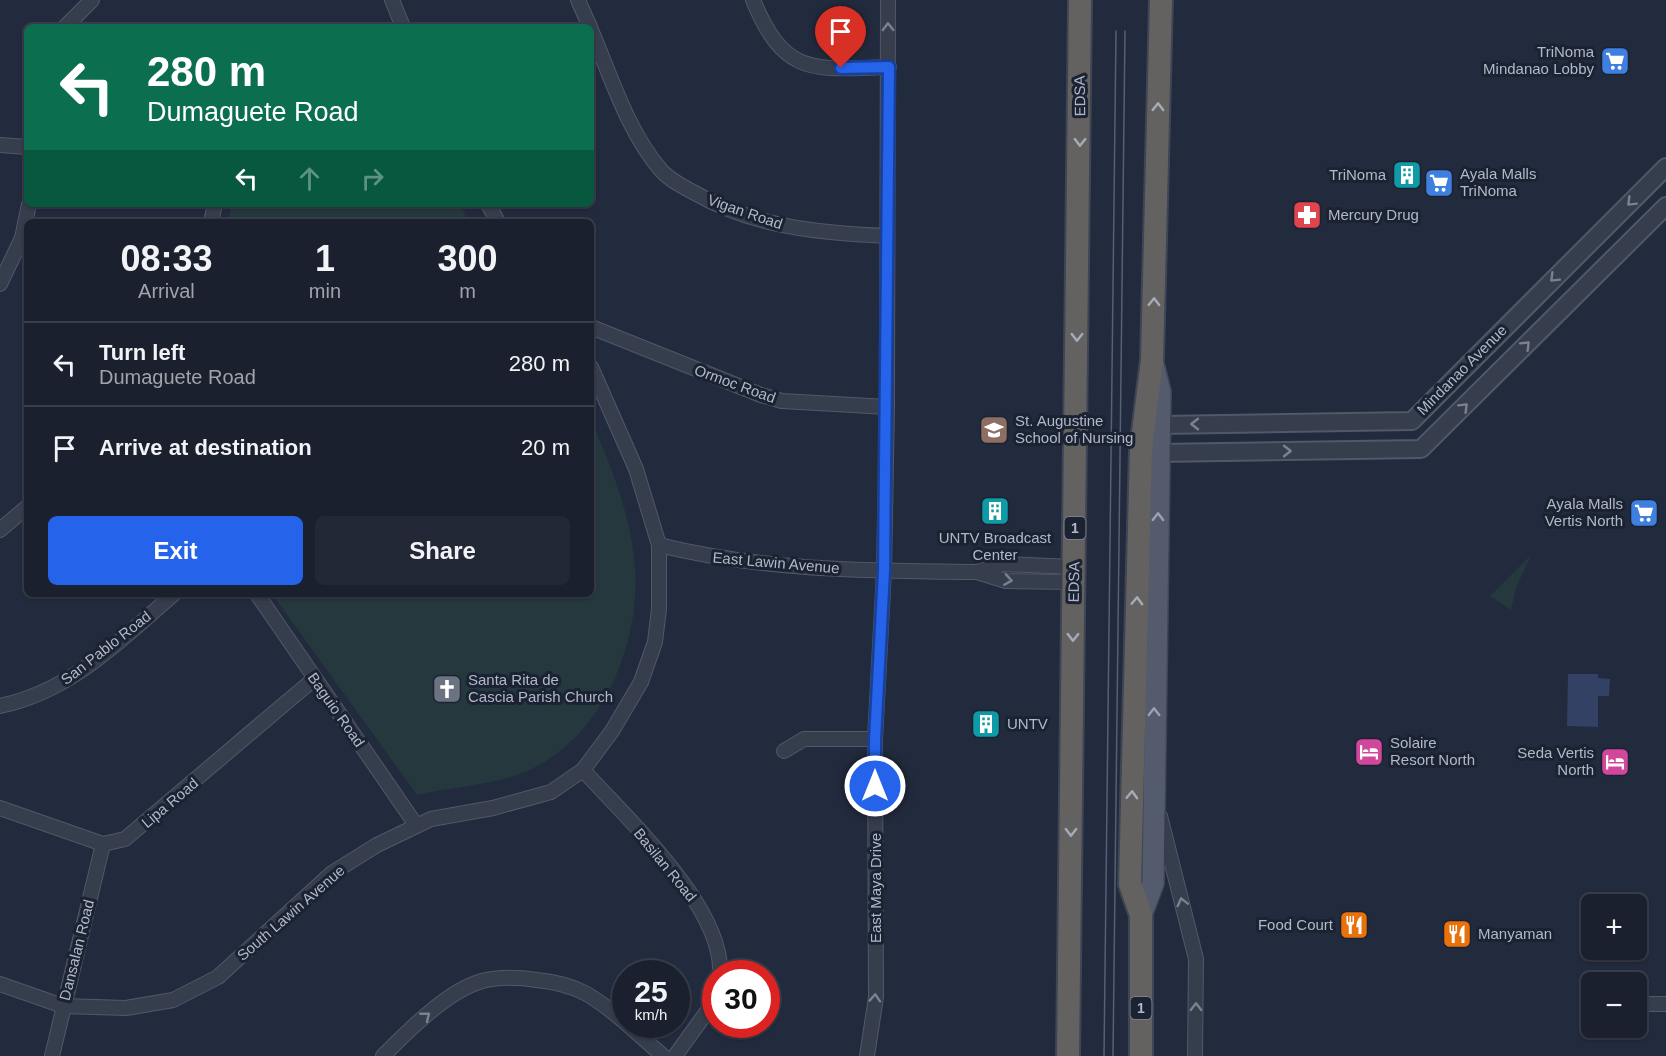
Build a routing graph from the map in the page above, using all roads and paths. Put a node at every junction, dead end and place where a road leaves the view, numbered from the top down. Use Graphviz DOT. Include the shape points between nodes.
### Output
graph roads {
  1 [pos="92,0"];
  2 [pos="392,0"];
  3 [pos="578,0"];
  4 [pos="753,0"];
  5 [pos="888,0"];
  6 [pos="1080,0"];
  7 [pos="1161,0"];
  8 [pos="68,24"];
  9 [pos="402,24"];
  10 [pos="588,24"];
  11 [pos="594,37"];
  12 [pos="889,67"];
  13 [pos="0,146"];
  14 [pos="24,147"];
  15 [pos="1666,167"];
  16 [pos="1666,206"];
  17 [pos="24,228"];
  18 [pos="887,236"];
  19 [pos="0,284"];
  20 [pos="594,328"];
  21 [pos="1152,360"];
  22 [pos="594,374"];
  23 [pos="887,407"];
  24 [pos="1160,424"];
  25 [pos="1229,424"];
  26 [pos="1228,452"];
  27 [pos="1159,453"];
  28 [pos="24,510"];
  29 [pos="0,530"];
  30 [pos="659,545"];
  31 [pos="884,571"];
  32 [pos="1074,575"];
  33 [pos="170,597"];
  34 [pos="259,597"];
  35 [pos="314,679"];
  36 [pos="0,706"];
  37 [pos="875,739"];
  38 [pos="784,751"];
  39 [pos="583,770"];
  40 [pos="1154,791"];
  41 [pos="0,808"];
  42 [pos="416,825"];
  43 [pos="103,844"];
  44 [pos="1141,915"];
  45 [pos="719,960"];
  46 [pos="0,984"];
  47 [pos="1647,1004"];
  48 [pos="1666,1004"];
  49 [pos="63,1006"];
  50 [pos="612,1012"];
  51 [pos="702,1018"];
  52 [pos="642,1038"];
  53 [pos="52,1056"];
  54 [pos="383,1056"];
  55 [pos="663,1056"];
  56 [pos="675,1056"];
  57 [pos="867,1056"];
  58 [pos="1068,1056"];
  59 [pos="1141,1056"];
  60 [pos="1195,1056"];
  1 -- 8 [label="street"];
  2 -- 9 [label="street"];
  3 -- 10 [label="street, Vigan Road"];
  4 -- 12 [label="street" via="773,40 796,61 818,69"];
  12 -- 5 [label="street, East Maya Drive, one-way"];
  6 -- 32 [label="highway, EDSA / 1, one-way"];
  21 -- 7 [label="highway, 1, one-way"];
  11 -- 18 [label="street, Vigan Road" via="627,115 666,175 708,202 757,220 821,234"];
  12 -- 18 [label="street, East Maya Drive"];
  13 -- 14 [label="street"];
  15 -- 25 [label="street, Mindanao Avenue, one-way" via="1412,421"];
  26 -- 16 [label="street, Mindanao Avenue, one-way" via="1421,449"];
  17 -- 19 [label="street"];
  18 -- 23 [label="street, East Maya Drive"];
  20 -- 23 [label="street, Ormoc Road" via="772,398"];
  21 -- 24 [label="main road, 1" via="1160,392"];
  44 -- 21 [label="highway, 1, one-way" via="1130,884 1142,449"];
  22 -- 30 [label="street" via="636,469"];
  23 -- 31 [label="street, East Maya Drive"];
  25 -- 24 [label="street, Mindanao Avenue, one-way"];
  24 -- 27 [label="main road, 1"];
  25 -- 26 [label="street" via="1222,438"];
  26 -- 27 [label="street, Mindanao Avenue"];
  40 -- 27 [label="main road, 1, one-way"];
  28 -- 29 [label="street"];
  30 -- 31 [label="street, East Lawin Avenue" via="723,560"];
  30 -- 39 [label="street, South Lawin Avenue" via="655,642 633,697"];
  31 -- 32 [label="street, East Lawin Avenue" via="978,572 1002,564"];
  31 -- 37 [label="street, East Maya Drive"];
  32 -- 58 [label="highway, EDSA / 1, one-way"];
  33 -- 36 [label="street, San Pablo Road" via="91,664 58,686 24,702"];
  34 -- 35 [label="street, Baguio Road"];
  35 -- 42 [label="street, Baguio Road"];
  35 -- 43 [label="street, Lipa Road" via="137,830 125,839"];
  37 -- 38 [label="street" via="804,739"];
  57 -- 37 [label="street, East Maya Drive, one-way" via="876,998"];
  39 -- 42 [label="street, South Lawin Avenue" via="551,792 530,800"];
  39 -- 45 [label="street, Basilan Road" via="694,897 718,948"];
  40 -- 44 [label="main road, 1" via="1154,883"];
  60 -- 40 [label="street, one-way" via="1196,959"];
  41 -- 43 [label="street"];
  42 -- 49 [label="street, South Lawin Avenue" via="332,873 218,977 194,991 173,1000 126,1008"];
  43 -- 49 [label="street, Dansalan Road"];
  44 -- 59 [label="highway, 1"];
  46 -- 49 [label="street, South Lawin Avenue"];
  47 -- 48 [label="street"];
  49 -- 53 [label="street, Dansalan Road"];
  54 -- 50 [label="street, one-way" via="442,1003 479,981 498,978 558,982 581,989"];
  51 -- 56 [label="street"];
  52 -- 55 [label="street"];
}
